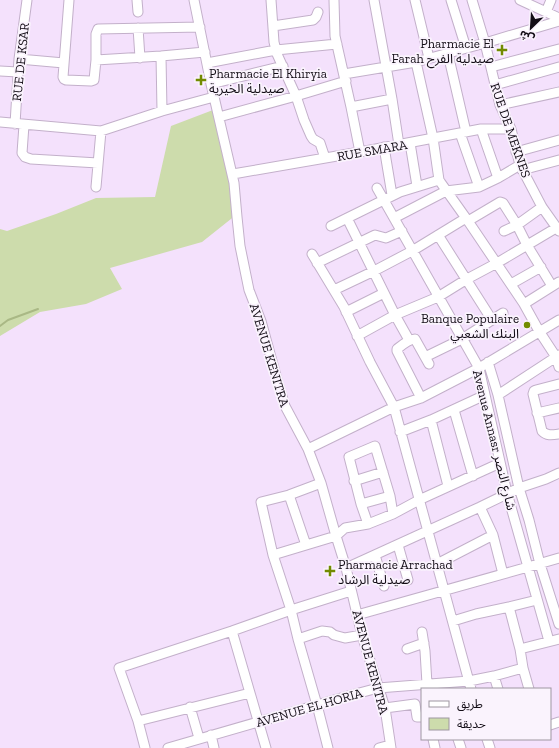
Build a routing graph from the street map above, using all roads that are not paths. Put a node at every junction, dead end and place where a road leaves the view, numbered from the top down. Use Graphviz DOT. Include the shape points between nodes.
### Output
graph roads {
  1 [pos="27,0"];
  2 [pos="69,0"];
  3 [pos="137,0"];
  4 [pos="194,0"];
  5 [pos="271,0"];
  6 [pos="334,0"];
  7 [pos="374,0"];
  8 [pos="415,0"];
  9 [pos="451,0"];
  10 [pos="472,0"];
  11 [pos="520,0"];
  12 [pos="551,0"];
  13 [pos="138,12"];
  14 [pos="318,12"];
  15 [pos="546,12"];
  16 [pos="559,19"];
  17 [pos="200,26"];
  18 [pos="273,26"];
  19 [pos="138,28"];
  20 [pos="485,43"];
  21 [pos="337,44"];
  22 [pos="466,48"];
  23 [pos="559,48"];
  24 [pos="276,50"];
  25 [pos="205,52"];
  26 [pos="448,54"];
  27 [pos="161,56"];
  28 [pos="140,58"];
  29 [pos="429,58"];
  30 [pos="19,59"];
  31 [pos="96,60"];
  32 [pos="416,62"];
  33 [pos="64,63"];
  34 [pos="207,63"];
  35 [pos="283,66"];
  36 [pos="387,67"];
  37 [pos="491,67"];
  38 [pos="559,67"];
  39 [pos="0,71"];
  40 [pos="18,72"];
  41 [pos="345,78"];
  42 [pos="211,84"];
  43 [pos="495,85"];
  44 [pos="559,92"];
  45 [pos="296,96"];
  46 [pos="214,98"];
  47 [pos="392,99"];
  48 [pos="500,105"];
  49 [pos="351,108"];
  50 [pos="162,111"];
  51 [pos="220,116"];
  52 [pos="0,122"];
  53 [pos="15,124"];
  54 [pos="24,125"];
  55 [pos="481,129"];
  56 [pos="511,129"];
  57 [pos="101,131"];
  58 [pos="463,133"];
  59 [pos="432,138"];
  60 [pos="559,140"];
  61 [pos="410,143"];
  62 [pos="399,145"];
  63 [pos="384,147"];
  64 [pos="360,152"];
  65 [pos="516,152"];
  66 [pos="325,158"];
  67 [pos="559,160"];
  68 [pos="98,163"];
  69 [pos="521,168"];
  70 [pos="233,174"];
  71 [pos="498,178"];
  72 [pos="439,180"];
  73 [pos="417,186"];
  74 [pos="96,187"];
  75 [pos="479,187"];
  76 [pos="377,188"];
  77 [pos="446,191"];
  78 [pos="388,197"];
  79 [pos="542,207"];
  80 [pos="347,218"];
  81 [pos="394,218"];
  82 [pos="467,219"];
  83 [pos="517,224"];
  84 [pos="331,226"];
  85 [pos="558,229"];
  86 [pos="402,231"];
  87 [pos="504,231"];
  88 [pos="438,235"];
  89 [pos="359,243"];
  90 [pos="527,245"];
  91 [pos="412,251"];
  92 [pos="312,254"];
  93 [pos="317,262"];
  94 [pos="497,264"];
  95 [pos="541,267"];
  96 [pos="374,271"];
  97 [pos="467,279"];
  98 [pos="511,284"];
  99 [pos="555,284"];
  100 [pos="334,290"];
  101 [pos="384,293"];
  102 [pos="438,297"];
  103 [pos="524,304"];
  104 [pos="346,312"];
  105 [pos="503,314"];
  106 [pos="395,315"];
  107 [pos="492,320"];
  108 [pos="559,320"];
  109 [pos="539,331"];
  110 [pos="357,336"];
  111 [pos="462,339"];
  112 [pos="409,340"];
  113 [pos="558,356"];
  114 [pos="488,362"];
  115 [pos="559,367"];
  116 [pos="479,368"];
  117 [pos="559,384"];
  118 [pos="485,395"];
  119 [pos="498,395"];
  120 [pos="421,398"];
  121 [pos="394,408"];
  122 [pos="559,408"];
  123 [pos="454,410"];
  124 [pos="537,412"];
  125 [pos="431,420"];
  126 [pos="400,432"];
  127 [pos="559,434"];
  128 [pos="308,449"];
  129 [pos="500,463"];
  130 [pos="383,472"];
  131 [pos="559,473"];
  132 [pos="472,476"];
  133 [pos="354,481"];
  134 [pos="321,483"];
  135 [pos="448,486"];
  136 [pos="519,488"];
  137 [pos="507,494"];
  138 [pos="289,495"];
  139 [pos="390,496"];
  140 [pos="419,500"];
  141 [pos="361,504"];
  142 [pos="480,507"];
  143 [pos="393,514"];
  144 [pos="368,524"];
  145 [pos="428,531"];
  146 [pos="336,536"];
  147 [pos="493,536"];
  148 [pos="398,545"];
  149 [pos="306,546"];
  150 [pos="273,555"];
  151 [pos="375,555"];
  152 [pos="559,558"];
  153 [pos="437,564"];
  154 [pos="540,564"];
  155 [pos="346,568"];
  156 [pos="528,568"];
  157 [pos="503,574"];
  158 [pos="408,580"];
  159 [pos="384,586"];
  160 [pos="351,591"];
  161 [pos="444,591"];
  162 [pos="555,595"];
  163 [pos="537,600"];
  164 [pos="509,607"];
  165 [pos="291,610"];
  166 [pos="357,615"];
  167 [pos="453,621"];
  168 [pos="559,624"];
  169 [pos="232,631"];
  170 [pos="422,632"];
  171 [pos="362,635"];
  172 [pos="298,639"];
  173 [pos="559,639"];
  174 [pos="549,641"];
  175 [pos="424,643"];
  176 [pos="408,649"];
  177 [pos="520,649"];
  178 [pos="523,668"];
  179 [pos="494,676"];
  180 [pos="427,684"];
  181 [pos="470,685"];
  182 [pos="378,688"];
  183 [pos="498,688"];
  184 [pos="529,688"];
  185 [pos="250,693"];
  186 [pos="317,704"];
  187 [pos="190,707"];
  188 [pos="385,708"];
  189 [pos="421,716"];
  190 [pos="138,721"];
  191 [pos="258,722"];
  192 [pos="211,735"];
  193 [pos="199,738"];
  194 [pos="190,745"];
  195 [pos="391,747"];
  196 [pos="145,748"];
  197 [pos="168,748"];
  198 [pos="214,748"];
  199 [pos="266,748"];
  200 [pos="328,748"];
  201 [pos="379,748"];
  1 -- 30 [label="street, RUE DE KSAR"];
  2 -- 33 [label="street"];
  3 -- 13 [label="street"];
  4 -- 17 [label="street, AVENUE KENITRA"];
  5 -- 18 [label="street"];
  6 -- 21 [label="street"];
  7 -- 36 [label="street"];
  8 -- 29 [label="street"];
  9 -- 22 [label="street"];
  10 -- 20 [label="street, RUE DE MEKNES"];
  11 -- 15 [label="street"];
  12 -- 15 [label="street"];
  14 -- 18 [label="street" via="313,20"];
  15 -- 16 [label="street"];
  16 -- 20 [label="street"];
  17 -- 19 [label="street"];
  17 -- 25 [label="street, AVENUE KENITRA"];
  18 -- 24 [label="street"];
  19 -- 28 [label="street"];
  19 -- 31 [label="street" via="98,29"];
  20 -- 22 [label="street"];
  20 -- 37 [label="street, RUE DE MEKNES"];
  21 -- 24 [label="street"];
  21 -- 41 [label="street"];
  22 -- 26 [label="street"];
  23 -- 37 [label="street"];
  24 -- 34 [label="street"];
  24 -- 35 [label="street"];
  25 -- 27 [label="street"];
  25 -- 34 [label="street, AVENUE KENITRA"];
  26 -- 29 [label="street"];
  26 -- 58 [label="street"];
  27 -- 28 [label="street"];
  27 -- 50 [label="street"];
  28 -- 31 [label="street"];
  29 -- 32 [label="street"];
  30 -- 33 [label="street"];
  30 -- 40 [label="street, RUE DE KSAR"];
  31 -- 33 [label="street" via="95,78 91,82 64,79"];
  32 -- 36 [label="street"];
  32 -- 59 [label="street"];
  34 -- 42 [label="street, AVENUE KENITRA"];
  35 -- 42 [label="street"];
  35 -- 45 [label="street"];
  36 -- 41 [label="street"];
  36 -- 47 [label="street"];
  37 -- 43 [label="street, RUE DE MEKNES"];
  38 -- 43 [label="street"];
  39 -- 40 [label="street"];
  40 -- 53 [label="street, RUE DE KSAR"];
  41 -- 45 [label="street"];
  41 -- 49 [label="street"];
  42 -- 46 [label="street, AVENUE KENITRA"];
  43 -- 48 [label="street, RUE DE MEKNES"];
  44 -- 48 [label="street"];
  45 -- 51 [label="street"];
  45 -- 66 [label="street" via="311,136 320,143"];
  46 -- 50 [label="street"];
  46 -- 51 [label="street, AVENUE KENITRA"];
  47 -- 49 [label="street"];
  47 -- 62 [label="street"];
  48 -- 56 [label="street, RUE DE MEKNES"];
  49 -- 64 [label="street"];
  50 -- 57 [label="street"];
  51 -- 70 [label="street, AVENUE KENITRA"];
  52 -- 53 [label="street"];
  53 -- 54 [label="street"];
  54 -- 57 [label="street"];
  54 -- 68 [label="street" via="22,153 25,157"];
  55 -- 56 [label="street, RUE SMARA"];
  55 -- 58 [label="street, RUE SMARA"];
  55 -- 71 [label="street"];
  56 -- 65 [label="street, RUE DE MEKNES"];
  57 -- 68 [label="street"];
  58 -- 59 [label="street, RUE SMARA"];
  58 -- 75 [label="street"];
  59 -- 61 [label="street, RUE SMARA"];
  59 -- 72 [label="street"];
  60 -- 65 [label="street"];
  61 -- 62 [label="street, RUE SMARA"];
  61 -- 73 [label="street"];
  62 -- 63 [label="street, RUE SMARA"];
  63 -- 64 [label="street, RUE SMARA"];
  63 -- 78 [label="street"];
  64 -- 66 [label="street, RUE SMARA"];
  65 -- 69 [label="street, RUE DE MEKNES"];
  66 -- 70 [label="street, RUE SMARA"];
  67 -- 69 [label="street"];
  68 -- 74 [label="street"];
  69 -- 71 [label="street"];
  69 -- 79 [label="street, RUE DE MEKNES"];
  70 -- 128 [label="street, AVENUE KENITRA" via="240,246 249,290 261,321 285,406"];
  71 -- 75 [label="street"];
  72 -- 73 [label="street"];
  72 -- 77 [label="street"];
  73 -- 78 [label="street"];
  75 -- 77 [label="street"];
  76 -- 78 [label="street, Avenue Annasr شارع النصر"];
  77 -- 81 [label="street"];
  77 -- 82 [label="street"];
  78 -- 80 [label="street"];
  78 -- 81 [label="street, Avenue Annasr شارع النصر"];
  79 -- 83 [label="street"];
  79 -- 85 [label="street, RUE DE MEKNES"];
  80 -- 84 [label="street"];
  80 -- 89 [label="street"];
  81 -- 86 [label="street, Avenue Annasr شارع النصر"];
  82 -- 83 [label="street" via="500,202"];
  82 -- 88 [label="street"];
  82 -- 94 [label="street"];
  83 -- 87 [label="street"];
  83 -- 90 [label="street"];
  85 -- 90 [label="street"];
  86 -- 89 [label="street" via="386,238 375,235"];
  86 -- 91 [label="street, Avenue Annasr شارع النصر"];
  88 -- 91 [label="street"];
  88 -- 97 [label="street"];
  89 -- 93 [label="street"];
  89 -- 96 [label="street"];
  90 -- 94 [label="street"];
  90 -- 95 [label="street"];
  91 -- 96 [label="street"];
  91 -- 102 [label="street, Avenue Annasr شارع النصر"];
  92 -- 93 [label="street"];
  93 -- 100 [label="street"];
  94 -- 97 [label="street"];
  94 -- 98 [label="street"];
  95 -- 98 [label="street"];
  95 -- 99 [label="street"];
  96 -- 100 [label="street"];
  96 -- 101 [label="street"];
  97 -- 102 [label="street"];
  97 -- 107 [label="street"];
  98 -- 103 [label="street"];
  99 -- 103 [label="street"];
  100 -- 104 [label="street"];
  101 -- 104 [label="street"];
  101 -- 106 [label="street"];
  102 -- 106 [label="street"];
  102 -- 111 [label="street, Avenue Annasr شارع النصر"];
  103 -- 109 [label="street"];
  104 -- 110 [label="street"];
  105 -- 107 [label="street"];
  106 -- 110 [label="street"];
  106 -- 112 [label="street"];
  107 -- 111 [label="street"];
  108 -- 109 [label="street"];
  109 -- 113 [label="street"];
  109 -- 114 [label="street"];
  110 -- 121 [label="street"];
  111 -- 112 [label="street" via="427,360 416,340"];
  111 -- 116 [label="street, Avenue Annasr شارع النصر"];
  112 -- 120 [label="street" via="397,351"];
  113 -- 115 [label="street"];
  113 -- 119 [label="street"];
  114 -- 116 [label="street"];
  114 -- 119 [label="street, Avenue Annasr شارع النصر"];
  116 -- 118 [label="street, Avenue Annasr شارع النصر"];
  116 -- 120 [label="street"];
  117 -- 124 [label="street" via="534,391"];
  118 -- 123 [label="street"];
  118 -- 129 [label="street, Avenue Annasr شارع النصر"];
  119 -- 136 [label="street, Avenue Annasr شارع النصر"];
  120 -- 121 [label="street"];
  121 -- 126 [label="street"];
  121 -- 128 [label="street"];
  122 -- 124 [label="street"];
  123 -- 125 [label="street"];
  123 -- 132 [label="street"];
  124 -- 127 [label="street" via="544,433 551,436"];
  125 -- 126 [label="street"];
  125 -- 135 [label="street"];
  126 -- 140 [label="street"];
  128 -- 134 [label="street, AVENUE KENITRA"];
  129 -- 132 [label="street"];
  129 -- 137 [label="street, Avenue Annasr شارع النصر"];
  130 -- 133 [label="street"];
  130 -- 133 [label="street" via="376,446 349,457"];
  130 -- 139 [label="street"];
  131 -- 136 [label="street"];
  132 -- 135 [label="street"];
  133 -- 141 [label="street"];
  134 -- 138 [label="street"];
  134 -- 146 [label="street, AVENUE KENITRA"];
  135 -- 140 [label="street"];
  136 -- 137 [label="street"];
  136 -- 154 [label="street, Avenue Annasr شارع النصر"];
  137 -- 142 [label="street"];
  137 -- 156 [label="street, Avenue Annasr شارع النصر"];
  138 -- 149 [label="street"];
  138 -- 150 [label="street" via="261,502"];
  139 -- 141 [label="street"];
  139 -- 143 [label="street"];
  140 -- 143 [label="street"];
  140 -- 145 [label="street"];
  141 -- 144 [label="street"];
  142 -- 145 [label="street"];
  142 -- 147 [label="street"];
  143 -- 144 [label="street"];
  144 -- 146 [label="street" via="345,528"];
  145 -- 148 [label="street"];
  145 -- 153 [label="street"];
  146 -- 149 [label="street"];
  146 -- 155 [label="street, AVENUE KENITRA"];
  147 -- 153 [label="street"];
  147 -- 157 [label="street"];
  148 -- 151 [label="street"];
  148 -- 158 [label="street"];
  149 -- 150 [label="street"];
  150 -- 165 [label="street"];
  151 -- 155 [label="street"];
  151 -- 159 [label="street"];
  152 -- 154 [label="street"];
  153 -- 161 [label="street"];
  154 -- 156 [label="street"];
  154 -- 162 [label="street, Avenue Annasr شارع النصر"];
  155 -- 160 [label="street, AVENUE KENITRA"];
  156 -- 157 [label="street"];
  156 -- 163 [label="street, Avenue Annasr شارع النصر"];
  157 -- 161 [label="street"];
  160 -- 165 [label="street"];
  160 -- 166 [label="street, AVENUE KENITRA"];
  161 -- 166 [label="street"];
  161 -- 167 [label="street"];
  162 -- 168 [label="street, Avenue Annasr شارع النصر"];
  163 -- 164 [label="street"];
  163 -- 174 [label="street, Avenue Annasr شارع النصر"];
  164 -- 167 [label="street"];
  164 -- 177 [label="street"];
  165 -- 169 [label="street"];
  165 -- 172 [label="street"];
  166 -- 171 [label="street, AVENUE KENITRA"];
  167 -- 181 [label="street"];
  169 -- 185 [label="street"];
  169 -- 190 [label="street" via="119,668"];
  170 -- 175 [label="street"];
  171 -- 172 [label="street" via="345,638 322,631"];
  171 -- 182 [label="street, AVENUE KENITRA"];
  172 -- 186 [label="street"];
  173 -- 174 [label="street"];
  174 -- 177 [label="street"];
  175 -- 176 [label="street"];
  175 -- 180 [label="street"];
  177 -- 178 [label="street"];
  178 -- 179 [label="street, AVENUE EL HORIA"];
  178 -- 184 [label="street"];
  179 -- 181 [label="street, AVENUE EL HORIA"];
  179 -- 183 [label="street"];
  180 -- 181 [label="street, AVENUE EL HORIA"];
  180 -- 182 [label="street, AVENUE EL HORIA"];
  182 -- 186 [label="street, AVENUE EL HORIA"];
  182 -- 188 [label="street, AVENUE KENITRA"];
  185 -- 187 [label="street"];
  185 -- 191 [label="street"];
  186 -- 191 [label="street, AVENUE EL HORIA"];
  186 -- 200 [label="street"];
  187 -- 190 [label="street"];
  187 -- 193 [label="street"];
  188 -- 189 [label="street" via="415,704 417,717"];
  188 -- 195 [label="street, AVENUE KENITRA"];
  190 -- 196 [label="street"];
  191 -- 192 [label="street, AVENUE EL HORIA"];
  191 -- 199 [label="street"];
  192 -- 193 [label="street, AVENUE EL HORIA"];
  192 -- 198 [label="street"];
  193 -- 194 [label="street, AVENUE EL HORIA"];
  194 -- 197 [label="street, AVENUE EL HORIA"];
  195 -- 201 [label="street"];
}
